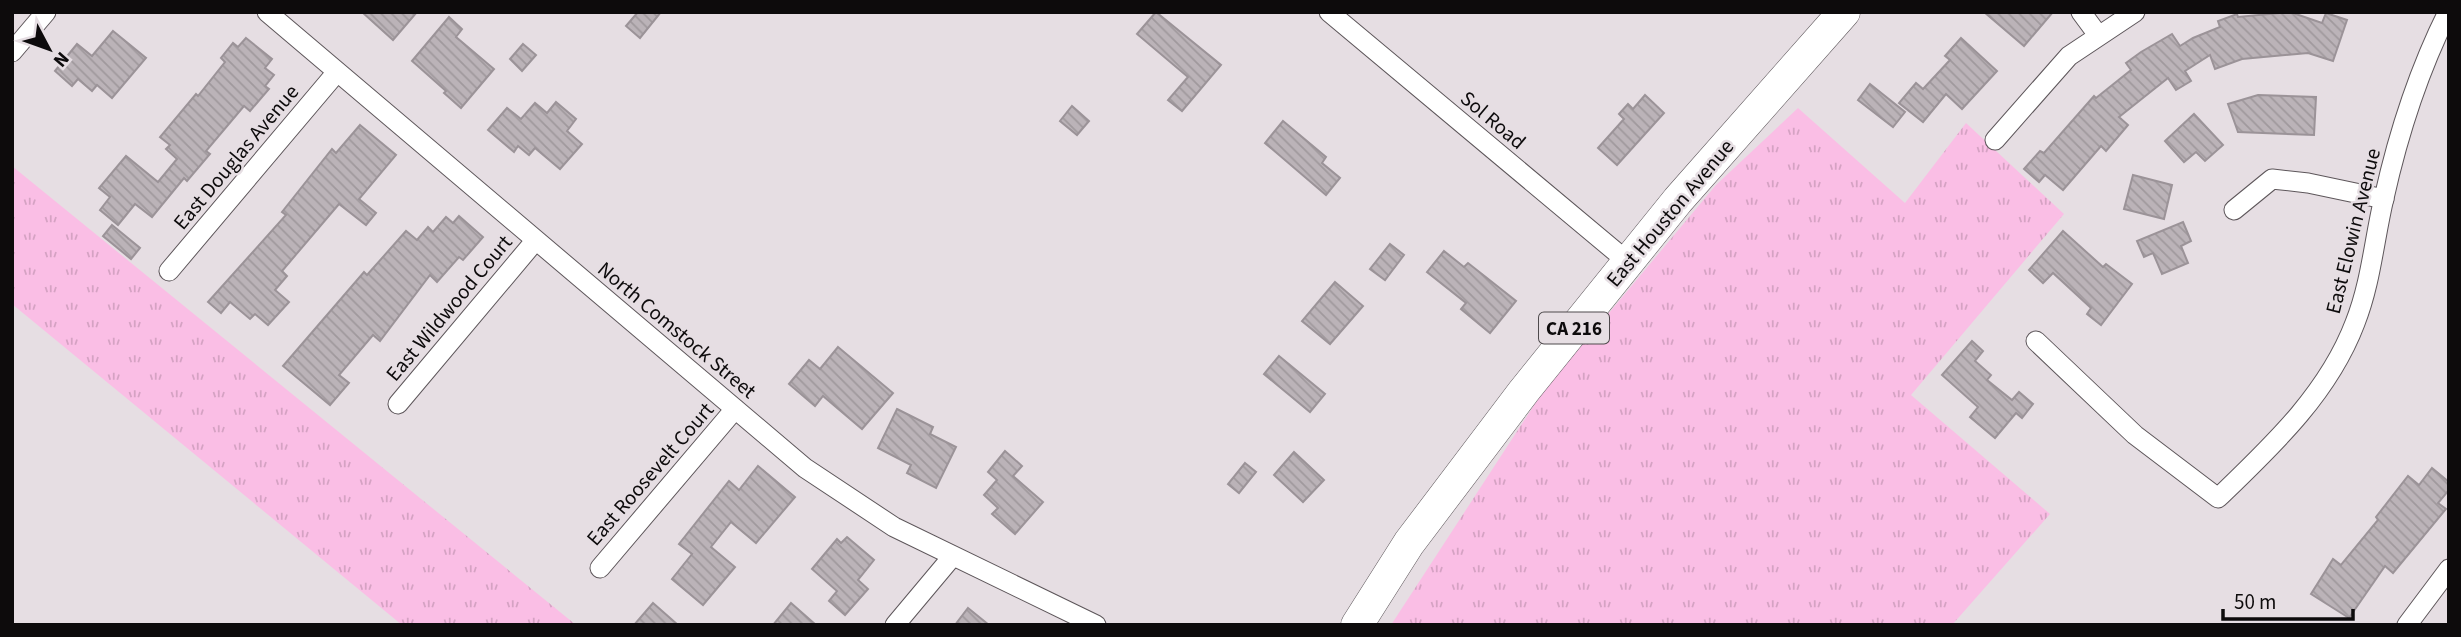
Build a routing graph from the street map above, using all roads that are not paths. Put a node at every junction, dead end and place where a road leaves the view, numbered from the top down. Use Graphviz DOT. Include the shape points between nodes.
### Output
graph roads {
  1 [pos="47,12"];
  2 [pos="267,12"];
  3 [pos="1329,12"];
  4 [pos="1844,12"];
  5 [pos="2081,12"];
  6 [pos="2135,12"];
  7 [pos="2443,16"];
  8 [pos="2098,35"];
  9 [pos="12,52"];
  10 [pos="337,72"];
  11 [pos="1995,140"];
  12 [pos="2384,199"];
  13 [pos="2234,210"];
  14 [pos="535,241"];
  15 [pos="1628,262"];
  16 [pos="169,271"];
  17 [pos="2036,341"];
  18 [pos="398,404"];
  19 [pos="736,410"];
  20 [pos="952,557"];
  21 [pos="600,568"];
  22 [pos="2449,569"];
  23 [pos="895,625"];
  24 [pos="1096,625"];
  25 [pos="1357,625"];
  26 [pos="2407,625"];
  1 -- 9 [label="street"];
  2 -- 10 [label="street, North Comstock Street"];
  3 -- 15 [label="street, Sol Road"];
  4 -- 15 [label="main road, East Houston Avenue / CA 216"];
  5 -- 8 [label="street"];
  6 -- 8 [label="street"];
  7 -- 12 [label="street, East Elowin Avenue" via="2408,109"];
  8 -- 11 [label="street" via="2069,57"];
  10 -- 14 [label="street, North Comstock Street"];
  10 -- 16 [label="street, East Douglas Avenue"];
  12 -- 13 [label="street" via="2272,179"];
  12 -- 17 [label="street, East Elowin Avenue" via="2365,293 2334,367 2269,449 2218,498 2135,435"];
  14 -- 18 [label="street, East Wildwood Court"];
  14 -- 19 [label="street, North Comstock Street"];
  15 -- 25 [label="main road, East Houston Avenue / CA 216" via="1466,466 1397,560"];
  19 -- 20 [label="street, North Comstock Street" via="842,495"];
  19 -- 21 [label="street, East Roosevelt Court"];
  20 -- 23 [label="street"];
  20 -- 24 [label="street, North Comstock Street"];
  22 -- 26 [label="street"];
}
